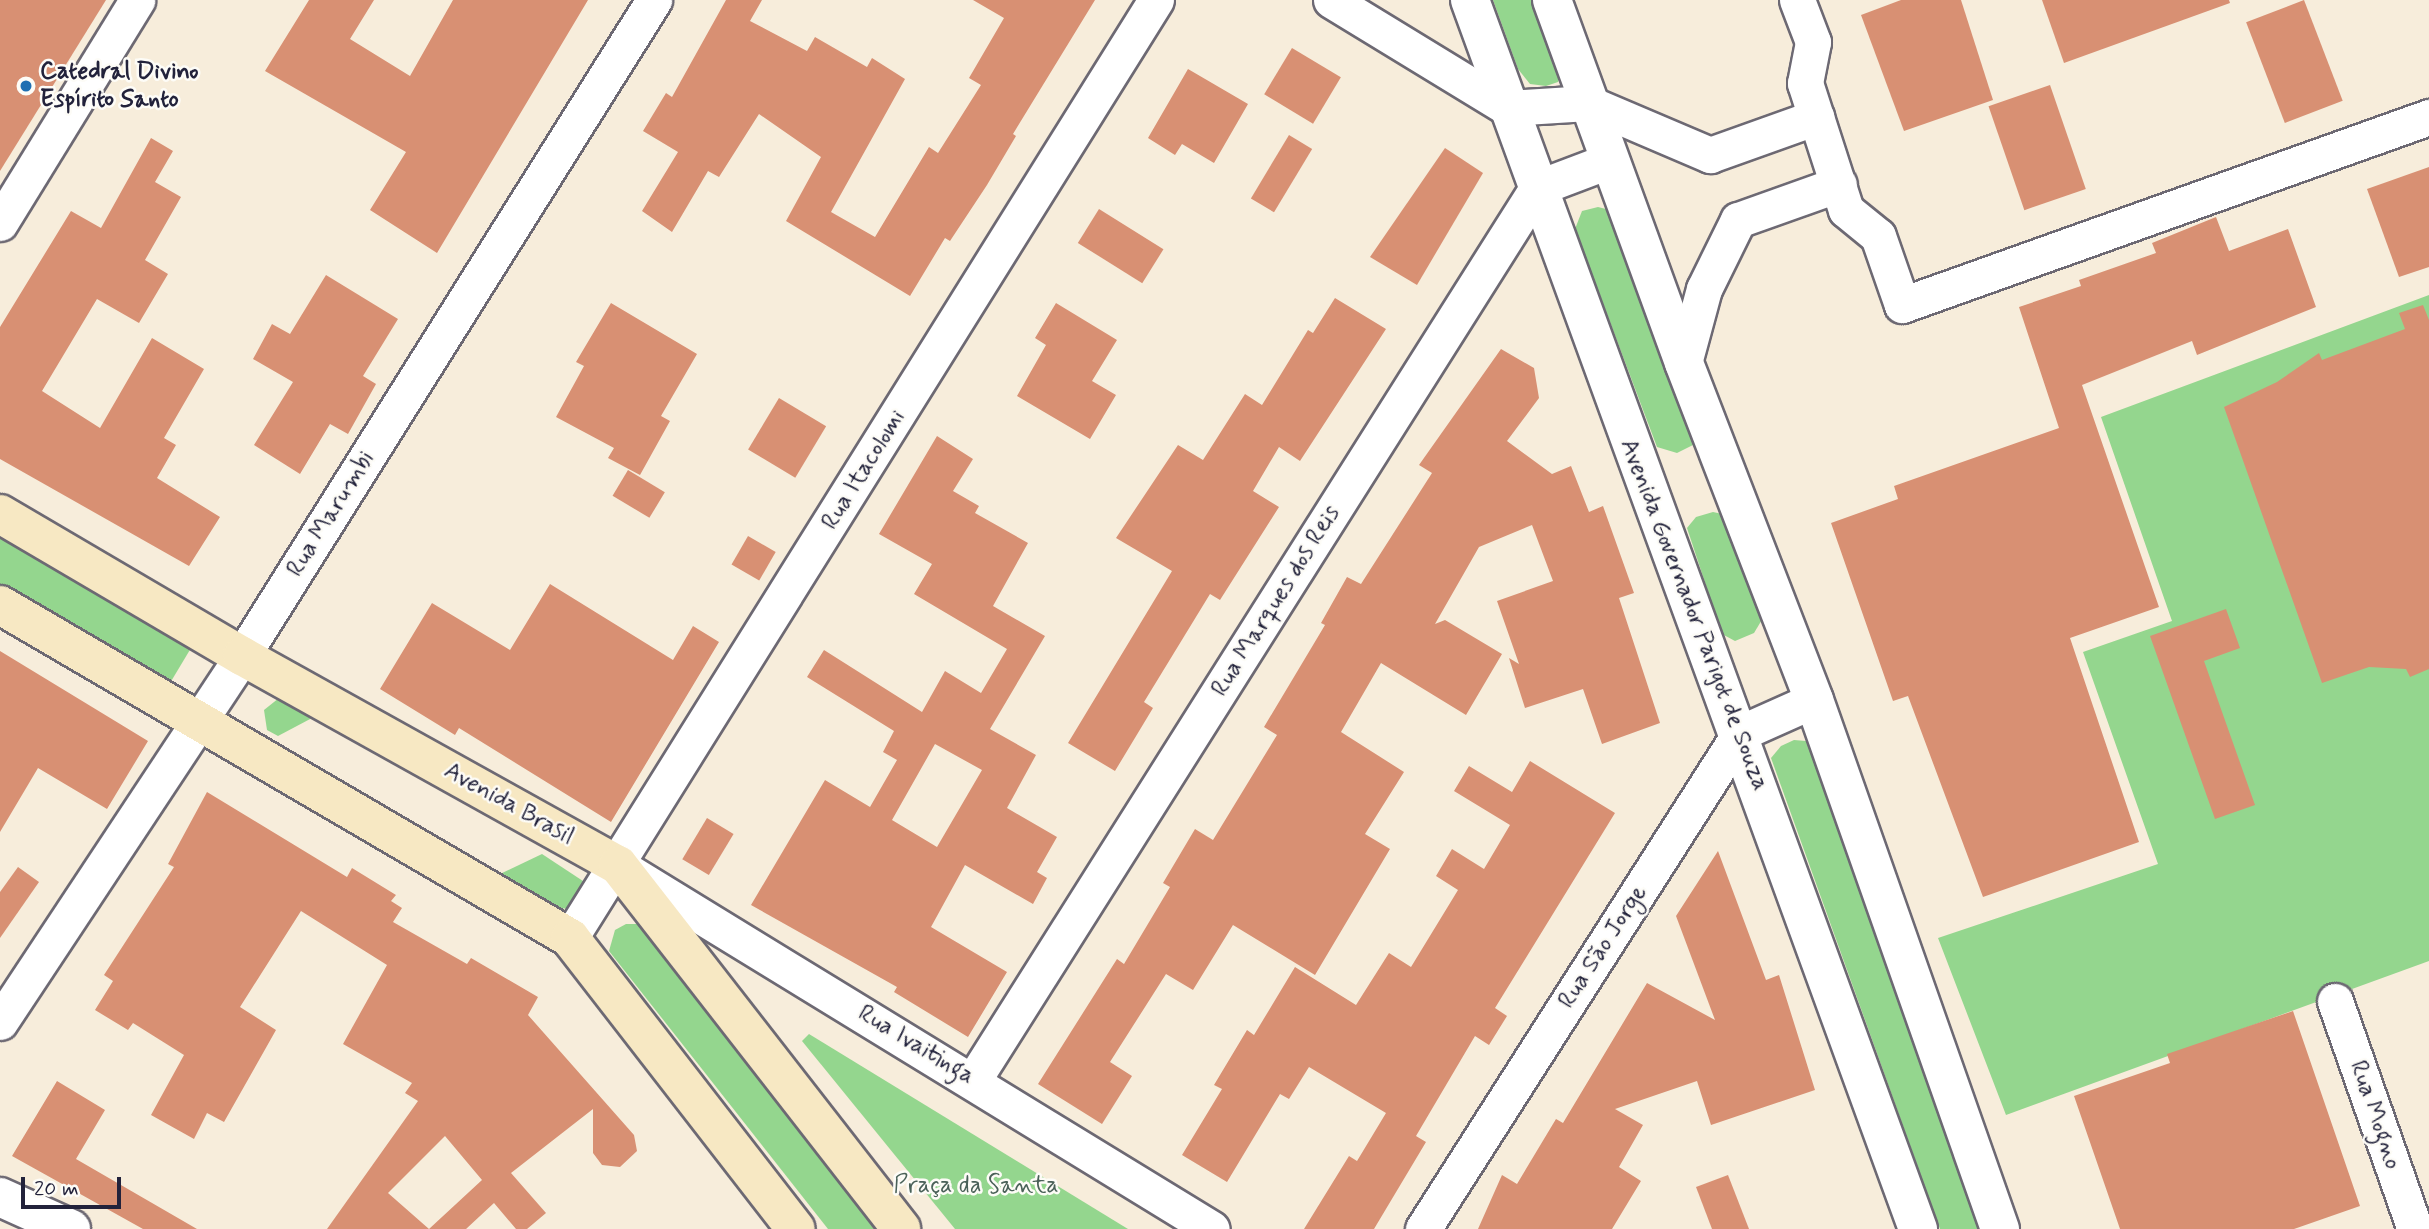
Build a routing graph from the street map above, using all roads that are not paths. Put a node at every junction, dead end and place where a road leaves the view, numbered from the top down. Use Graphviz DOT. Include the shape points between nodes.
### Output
graph roads {
  1 [pos="138,0"];
  2 [pos="654,0"];
  3 [pos="1156,0"];
  4 [pos="1331,0"];
  5 [pos="1470,0"];
  6 [pos="1552,0"];
  7 [pos="1797,0"];
  8 [pos="1588,103"];
  9 [pos="1508,108"];
  10 [pos="1816,117"];
  11 [pos="2429,117"];
  12 [pos="1608,161"];
  13 [pos="1839,184"];
  14 [pos="1537,188"];
  15 [pos="0,223"];
  16 [pos="1684,362"];
  17 [pos="0,514"];
  18 [pos="0,605"];
  19 [pos="242,656"];
  20 [pos="1814,700"];
  21 [pos="199,722"];
  22 [pos="1740,733"];
  23 [pos="618,865"];
  24 [pos="570,938"];
  25 [pos="2335,1001"];
  26 [pos="0,1022"];
  27 [pos="974,1079"];
  28 [pos="0,1196"];
  29 [pos="71,1229"];
  30 [pos="796,1229"];
  31 [pos="901,1229"];
  32 [pos="1212,1229"];
  33 [pos="1423,1229"];
  34 [pos="1918,1229"];
  35 [pos="2000,1229"];
  36 [pos="2415,1229"];
  1 -- 15 [label="street"];
  2 -- 19 [label="street, Rua Marumbi"];
  3 -- 23 [label="street, Rua Itacolomi"];
  4 -- 9 [label="street"];
  5 -- 9 [label="street, Avenida Governador Parigot de Souza"];
  6 -- 8 [label="street"];
  7 -- 10 [label="street" via="1813,43 1805,83"];
  8 -- 9 [label="street"];
  8 -- 10 [label="street" via="1710,155"];
  8 -- 12 [label="street"];
  9 -- 14 [label="street, Avenida Governador Parigot de Souza"];
  10 -- 13 [label="street"];
  11 -- 13 [label="street" via="1902,305 1878,236 1846,210"];
  12 -- 14 [label="street"];
  12 -- 16 [label="street"];
  13 -- 16 [label="street" via="1738,220 1704,289"];
  14 -- 22 [label="street, Avenida Governador Parigot de Souza"];
  14 -- 27 [label="street, Rua Marques dos Reis"];
  16 -- 20 [label="street"];
  17 -- 19 [label="main road, Avenida Brasil"];
  18 -- 21 [label="main road"];
  19 -- 21 [label="street, Rua Marumbi"];
  19 -- 23 [label="main road, Avenida Brasil"];
  20 -- 22 [label="street"];
  20 -- 35 [label="street"];
  21 -- 24 [label="main road"];
  21 -- 26 [label="street, Rua Marumbi"];
  22 -- 33 [label="street, Rua São Jorge"];
  22 -- 34 [label="street, Avenida Governador Parigot de Souza"];
  23 -- 24 [label="street, Rua Itacolomi"];
  23 -- 27 [label="street, Rua Ivaitinga"];
  23 -- 31 [label="main road, Avenida Brasil"];
  24 -- 30 [label="main road"];
  25 -- 36 [label="street, Rua Mogno"];
  27 -- 32 [label="street, Rua Ivaitinga"];
  28 -- 29 [label="street"];
}
